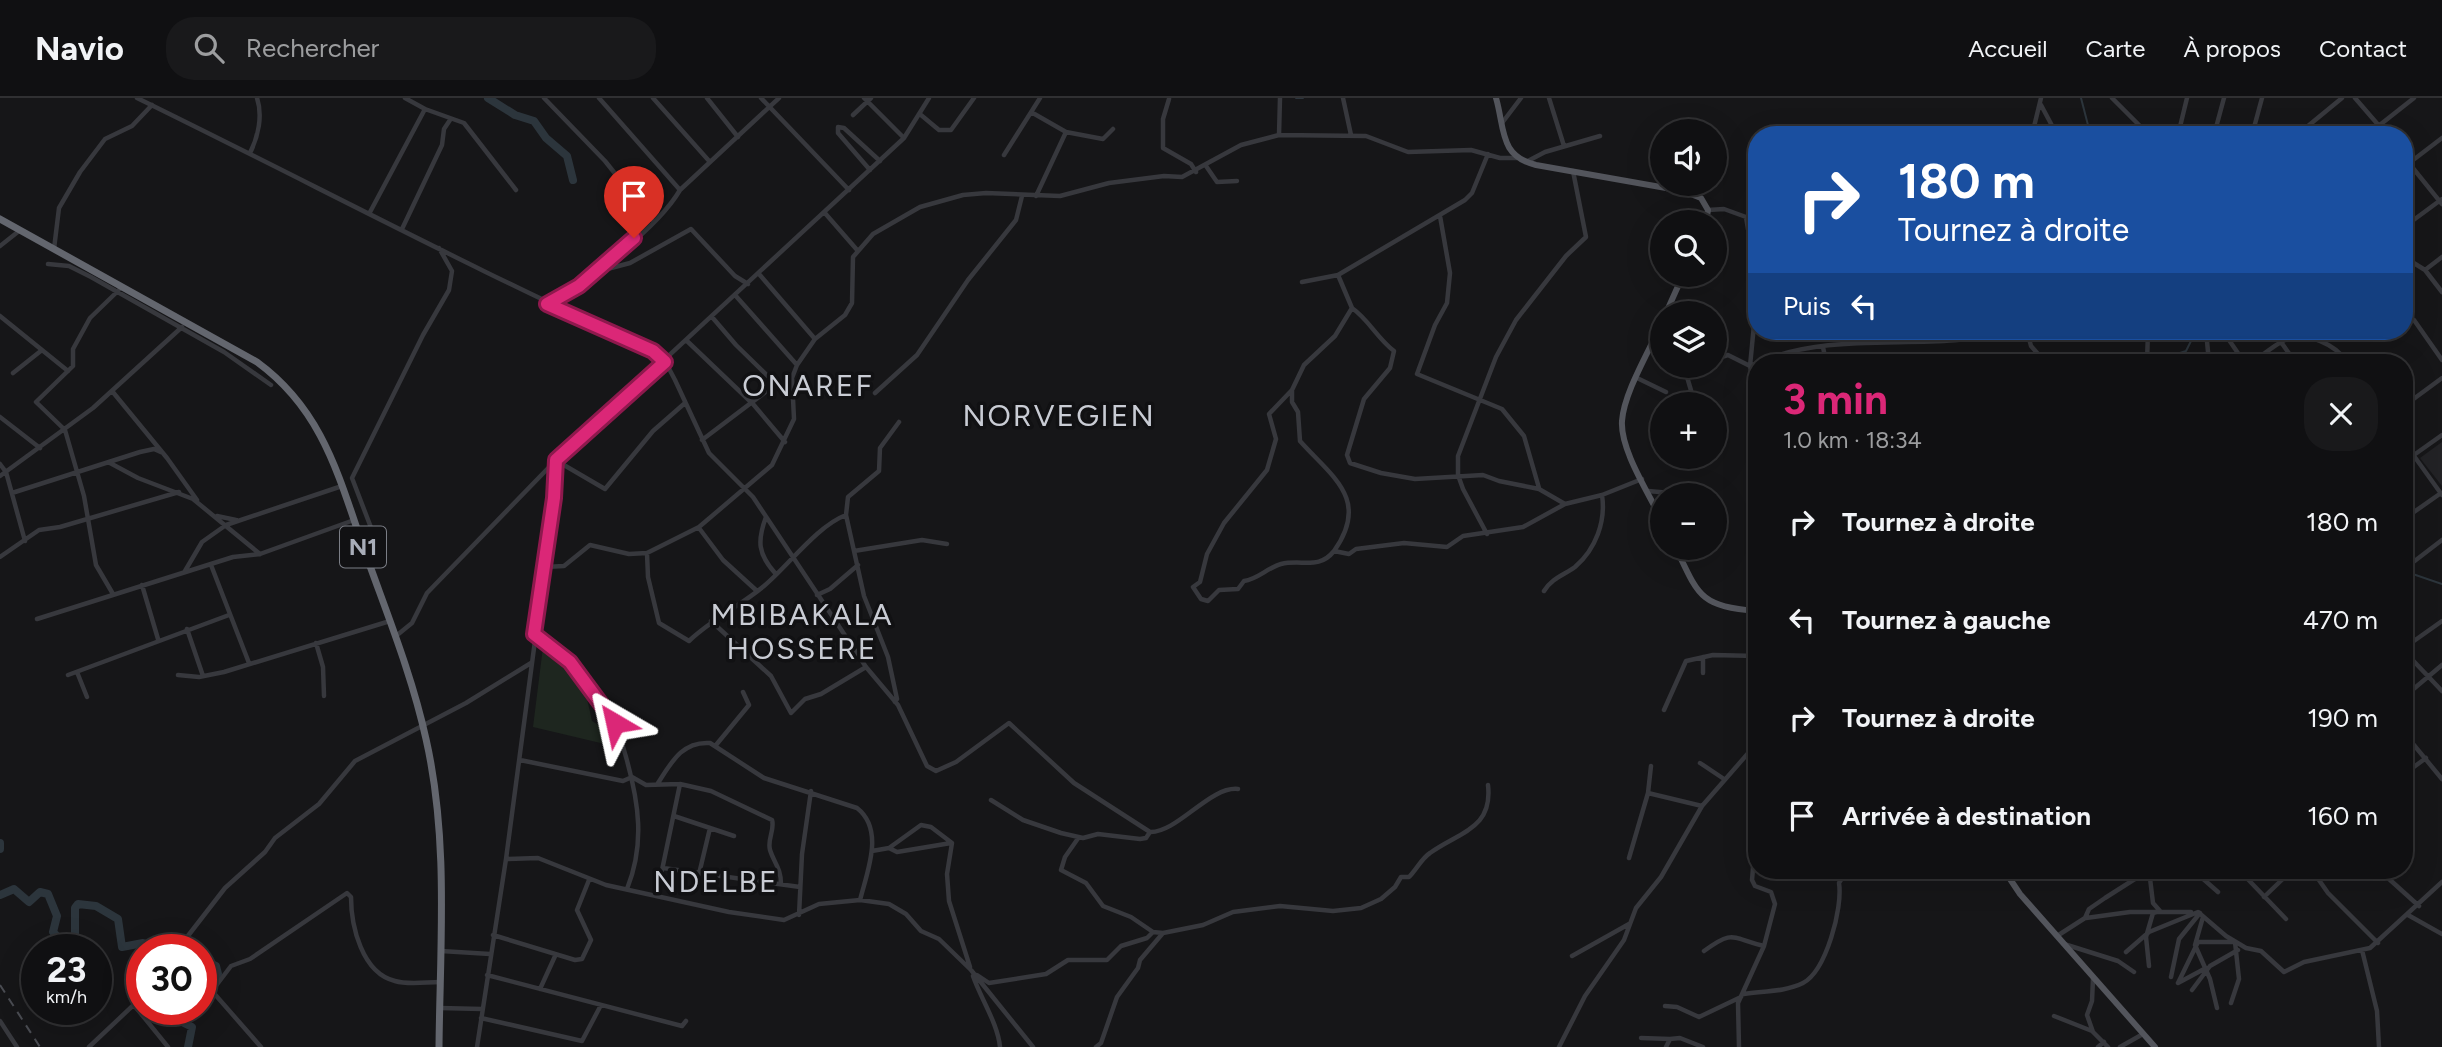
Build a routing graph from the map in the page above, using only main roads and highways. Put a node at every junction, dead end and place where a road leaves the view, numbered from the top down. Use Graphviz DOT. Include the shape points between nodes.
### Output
graph roads {
  1 [pos="1496,98"];
  2 [pos="1709,210"];
  3 [pos="0,219"];
  4 [pos="1650,350"];
  5 [pos="1650,495"];
  6 [pos="1681,560"];
  7 [pos="1748,610"];
  8 [pos="2010,879"];
  9 [pos="439,1047"];
  10 [pos="2155,1047"];
  1 -- 2 [label="main road" via="1509,150 1517,158 1683,191 1701,198"];
  3 -- 9 [label="highway, N1" via="257,362 294,393 321,435 391,621 422,725 438,817"];
  4 -- 5 [label="main road" via="1622,422 1628,450"];
  6 -- 7 [label="main road" via="1703,598"];
  8 -- 10 [label="main road"];
}
